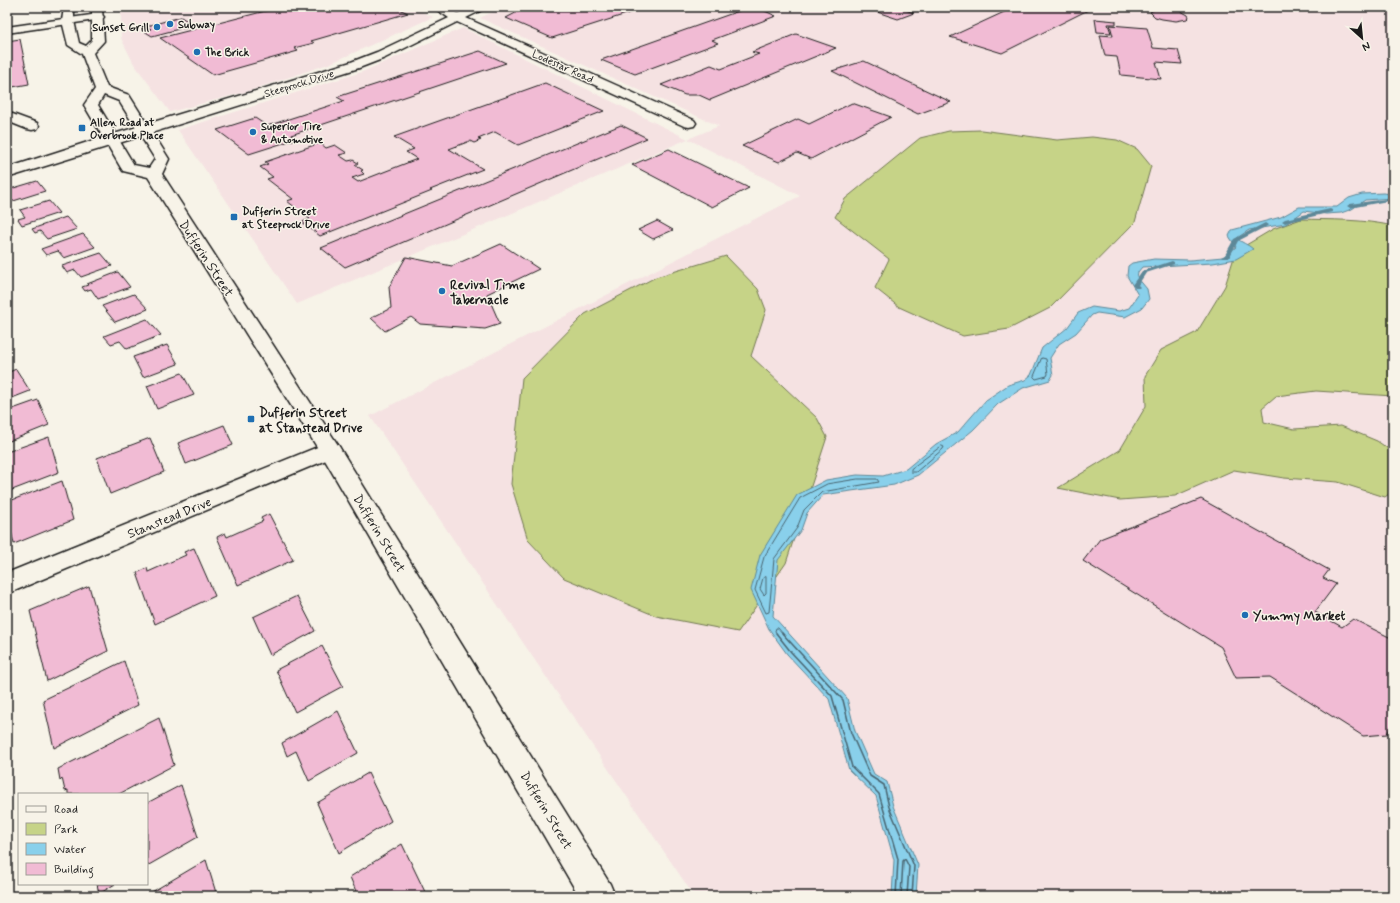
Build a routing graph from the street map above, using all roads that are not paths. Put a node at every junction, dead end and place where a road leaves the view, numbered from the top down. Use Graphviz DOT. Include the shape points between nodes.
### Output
graph roads {
  1 [pos="69,7"];
  2 [pos="438,7"];
  3 [pos="480,7"];
  4 [pos="97,12"];
  5 [pos="459,18"];
  6 [pos="68,21"];
  7 [pos="7,30"];
  8 [pos="87,52"];
  9 [pos="101,89"];
  10 [pos="7,116"];
  11 [pos="689,123"];
  12 [pos="32,126"];
  13 [pos="144,131"];
  14 [pos="111,140"];
  15 [pos="7,173"];
  16 [pos="154,174"];
  17 [pos="330,450"];
  18 [pos="7,584"];
  19 [pos="598,896"];
  1 -- 6 [label="main road"];
  2 -- 5 [label="main road, Lodestar Road"];
  3 -- 5 [label="main road, Steeprock Drive"];
  4 -- 6 [label="main road"];
  4 -- 8 [label="main road" via="98,42"];
  5 -- 11 [label="main road, Lodestar Road"];
  5 -- 13 [label="main road, Steeprock Drive" via="355,66"];
  6 -- 7 [label="main road"];
  6 -- 8 [label="main road" via="74,45"];
  8 -- 9 [label="main road"];
  9 -- 13 [label="main road" via="124,98"];
  9 -- 14 [label="main road" via="91,105"];
  10 -- 12 [label="main road"];
  13 -- 14 [label="main road, Steeprock Drive"];
  13 -- 16 [label="main road" via="162,159"];
  14 -- 15 [label="main road, Steeprock Drive"];
  14 -- 16 [label="main road" via="128,168"];
  16 -- 17 [label="main road, Dufferin Street"];
  17 -- 18 [label="main road, Stanstead Drive"];
  17 -- 19 [label="main road, Dufferin Street"];
}
